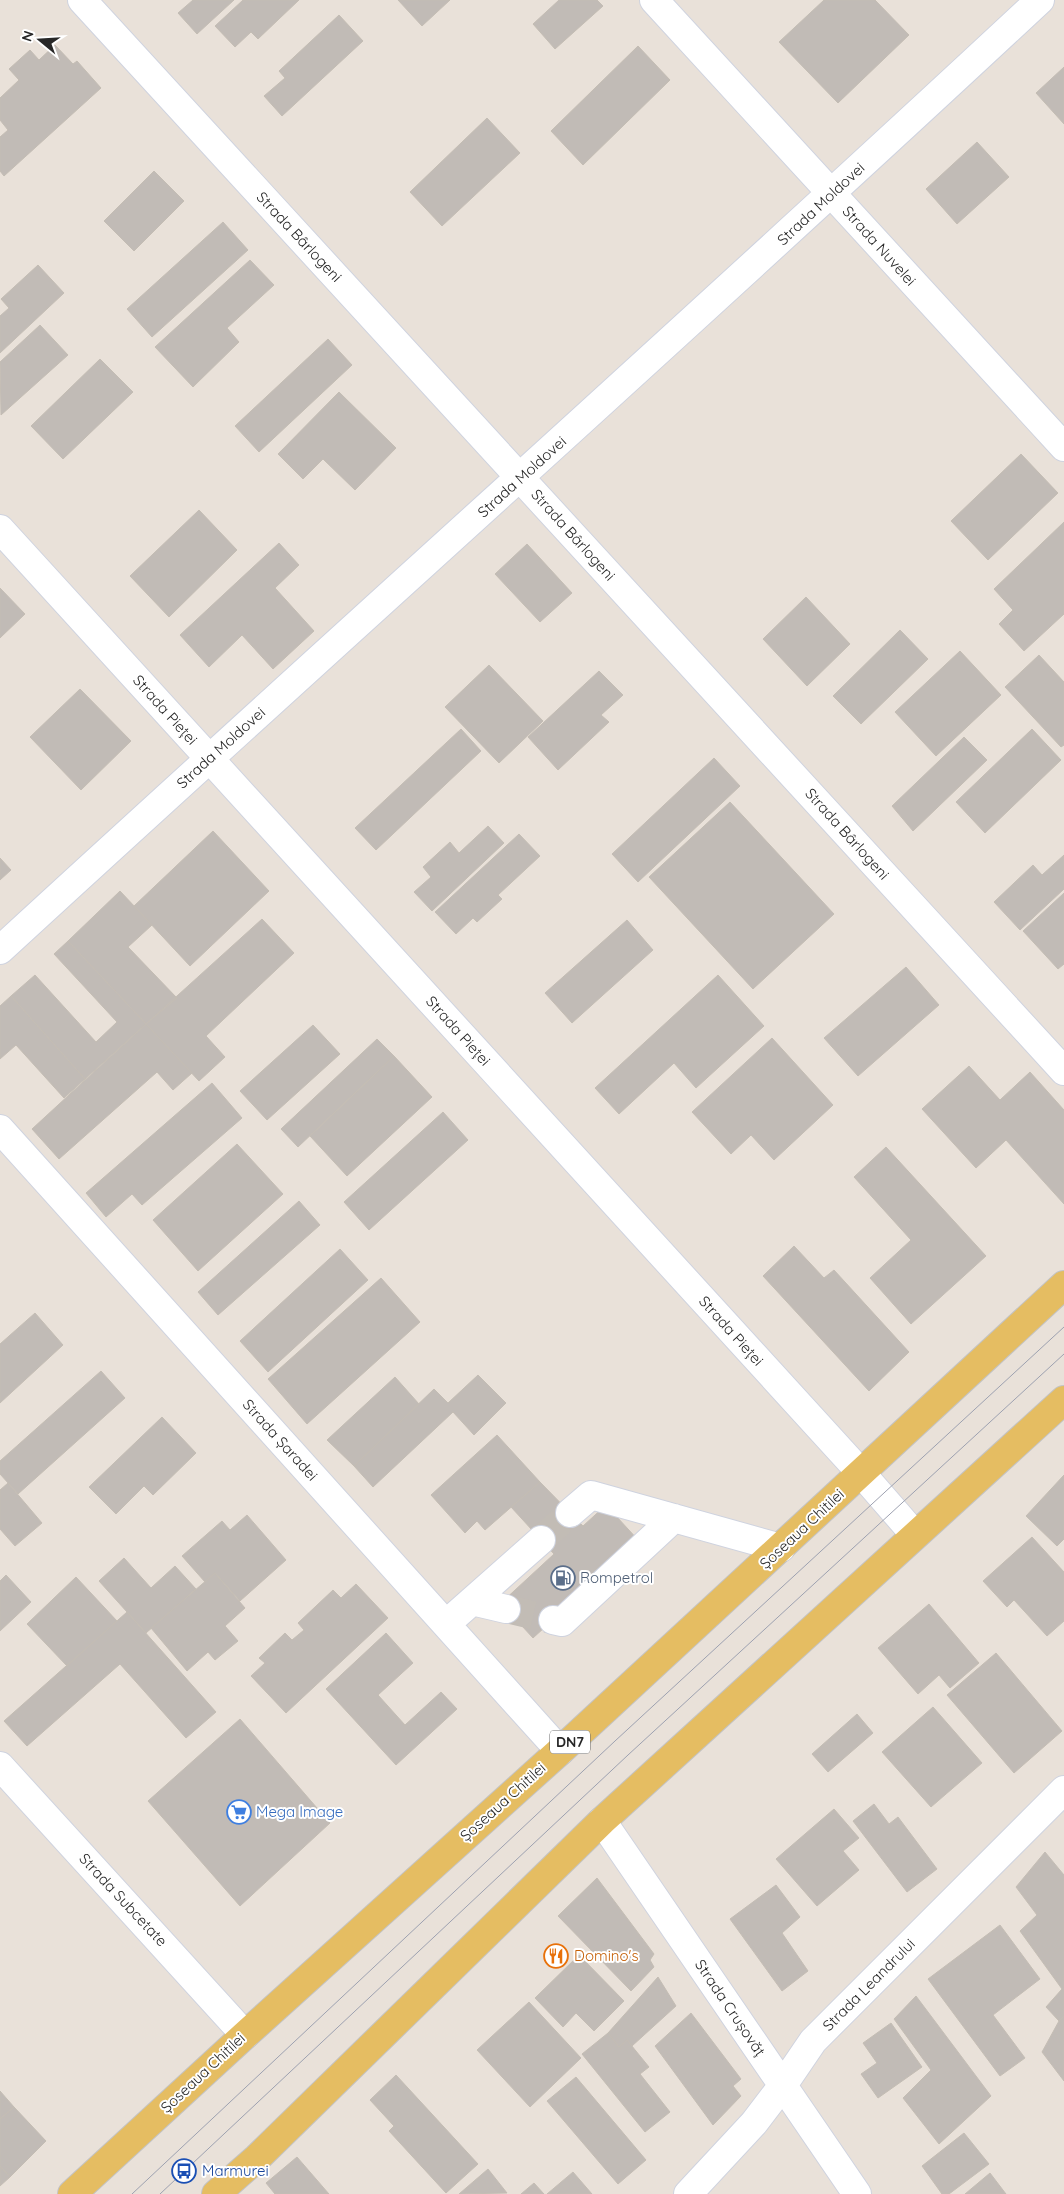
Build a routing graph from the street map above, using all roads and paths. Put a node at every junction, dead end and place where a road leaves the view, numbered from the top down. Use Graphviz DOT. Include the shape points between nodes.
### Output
graph roads {
  1 [pos="82,0"];
  2 [pos="654,0"];
  3 [pos="1040,0"];
  4 [pos="832,194"];
  5 [pos="1064,447"];
  6 [pos="521,478"];
  7 [pos="0,529"];
  8 [pos="209,758"];
  9 [pos="0,950"];
  10 [pos="1064,1072"];
  11 [pos="0,1129"];
  12 [pos="1064,1285"];
  13 [pos="1064,1400"];
  14 [pos="862,1474"];
  15 [pos="570,1513"];
  16 [pos="674,1518"];
  17 [pos="915,1535"];
  18 [pos="541,1540"];
  19 [pos="781,1548"];
  20 [pos="472,1601"];
  21 [pos="506,1609"];
  22 [pos="554,1620"];
  23 [pos="446,1624"];
  24 [pos="560,1751"];
  25 [pos="0,1766"];
  26 [pos="1064,1790"];
  27 [pos="602,1822"];
  28 [pos="245,2035"];
  29 [pos="783,2086"];
  30 [pos="72,2194"];
  31 [pos="216,2194"];
  32 [pos="688,2194"];
  33 [pos="857,2194"];
  1 -- 6 [label="street, Strada Bârlogeni"];
  2 -- 4 [label="street, Strada Nuvelei"];
  3 -- 4 [label="street, Strada Moldovei"];
  4 -- 5 [label="street, Strada Nuvelei"];
  4 -- 6 [label="street, Strada Moldovei"];
  6 -- 8 [label="street, Strada Moldovei"];
  6 -- 10 [label="street, Strada Bârlogeni"];
  7 -- 8 [label="street, Strada Pieței"];
  8 -- 9 [label="street, Strada Moldovei"];
  8 -- 14 [label="street, Strada Pieței"];
  11 -- 23 [label="street, Strada Șaradei"];
  12 -- 14 [label="main road, Șoseaua Chitilei / DN7"];
  13 -- 17 [label="main road"];
  14 -- 17 [label="street, Strada Pieței"];
  14 -- 19 [label="main road, Șoseaua Chitilei / DN7"];
  15 -- 16 [label="street" via="591,1495"];
  16 -- 19 [label="street"];
  16 -- 22 [label="street" via="562,1622"];
  17 -- 27 [label="main road"];
  18 -- 20 [label="street"];
  19 -- 24 [label="main road, Șoseaua Chitilei / DN7"];
  20 -- 21 [label="street"];
  20 -- 23 [label="street"];
  23 -- 24 [label="street, Strada Șaradei"];
  24 -- 28 [label="main road, Șoseaua Chitilei / DN7"];
  25 -- 28 [label="street, Strada Subcetate"];
  26 -- 29 [label="street, Strada Leandrului" via="813,2041"];
  27 -- 29 [label="street, Strada Crușovăț"];
  27 -- 31 [label="main road" via="257,2158"];
  28 -- 30 [label="main road, Șoseaua Chitilei / DN7"];
  29 -- 32 [label="street, Strada Leandrului" via="754,2123"];
  29 -- 33 [label="street, Strada Crușovăț"];
}
